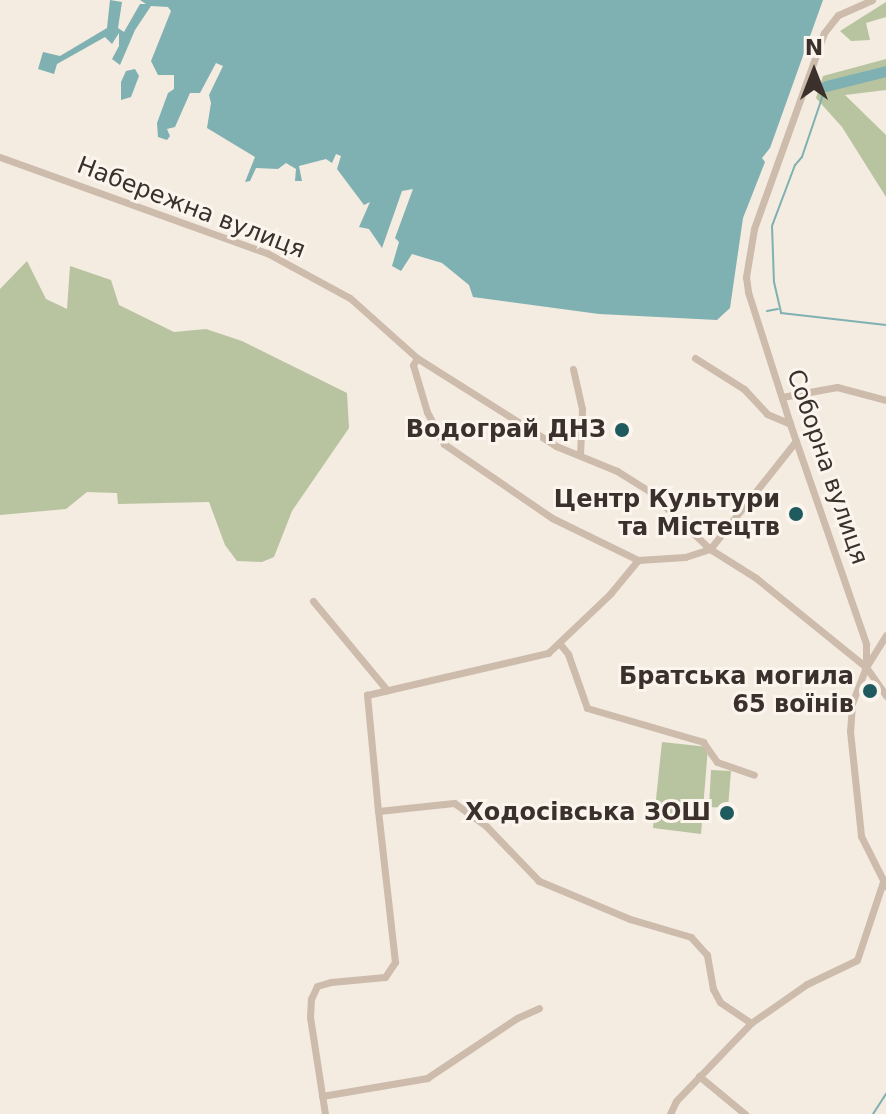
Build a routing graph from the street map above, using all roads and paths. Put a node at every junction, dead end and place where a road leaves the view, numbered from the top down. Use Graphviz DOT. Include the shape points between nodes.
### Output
graph roads {
  1 [pos="872,0"];
  2 [pos="0,157"];
  3 [pos="417,358"];
  4 [pos="695,358"];
  5 [pos="573,369"];
  6 [pos="782,397"];
  7 [pos="886,400"];
  8 [pos="790,424"];
  9 [pos="796,441"];
  10 [pos="580,455"];
  11 [pos="710,549"];
  12 [pos="638,560"];
  13 [pos="313,601"];
  14 [pos="886,635"];
  15 [pos="560,644"];
  16 [pos="866,667"];
  17 [pos="387,690"];
  18 [pos="886,696"];
  19 [pos="754,775"];
  20 [pos="378,811"];
  21 [pos="884,884"];
  22 [pos="539,1008"];
  23 [pos="751,1023"];
  24 [pos="699,1076"];
  25 [pos="322,1096"];
  26 [pos="325,1114"];
  27 [pos="670,1114"];
  28 [pos="745,1114"];
  1 -- 6 [label="street, Соборна вулиця" via="838,15 824,33 754,229 748,292"];
  2 -- 3 [label="street, Набережна вулиця" via="276,257 350,298"];
  3 -- 10 [label="street, Набережна вулиця" via="556,446"];
  3 -- 12 [label="street" via="413,365 427,412 444,444 552,518"];
  4 -- 8 [label="street" via="744,389 767,414"];
  5 -- 10 [label="street" via="582,409"];
  6 -- 7 [label="street" via="837,387"];
  6 -- 8 [label="street, Соборна вулиця"];
  8 -- 9 [label="street, Соборна вулиця"];
  9 -- 11 [label="street"];
  9 -- 16 [label="street, Соборна вулиця" via="863,635"];
  10 -- 11 [label="street, Набережна вулиця" via="649,491"];
  11 -- 12 [label="street" via="685,557"];
  11 -- 16 [label="street, Набережна вулиця" via="756,578"];
  12 -- 15 [label="street"];
  13 -- 17 [label="street"];
  14 -- 16 [label="street"];
  15 -- 17 [label="street" via="548,653"];
  15 -- 19 [label="street" via="587,708 703,742 717,762"];
  16 -- 18 [label="street"];
  16 -- 21 [label="street, Соборна вулиця" via="852,704 850,731 861,836"];
  17 -- 20 [label="street" via="367,695"];
  20 -- 23 [label="street" via="454,803 486,826 545,884 691,937 707,955 720,1002"];
  20 -- 25 [label="street" via="395,962 385,977 317,986 310,1017"];
  21 -- 23 [label="street" via="857,960 807,984"];
  22 -- 25 [label="street" via="427,1078"];
  23 -- 24 [label="street"];
  24 -- 27 [label="street"];
  24 -- 28 [label="street"];
  25 -- 26 [label="street"];
}
